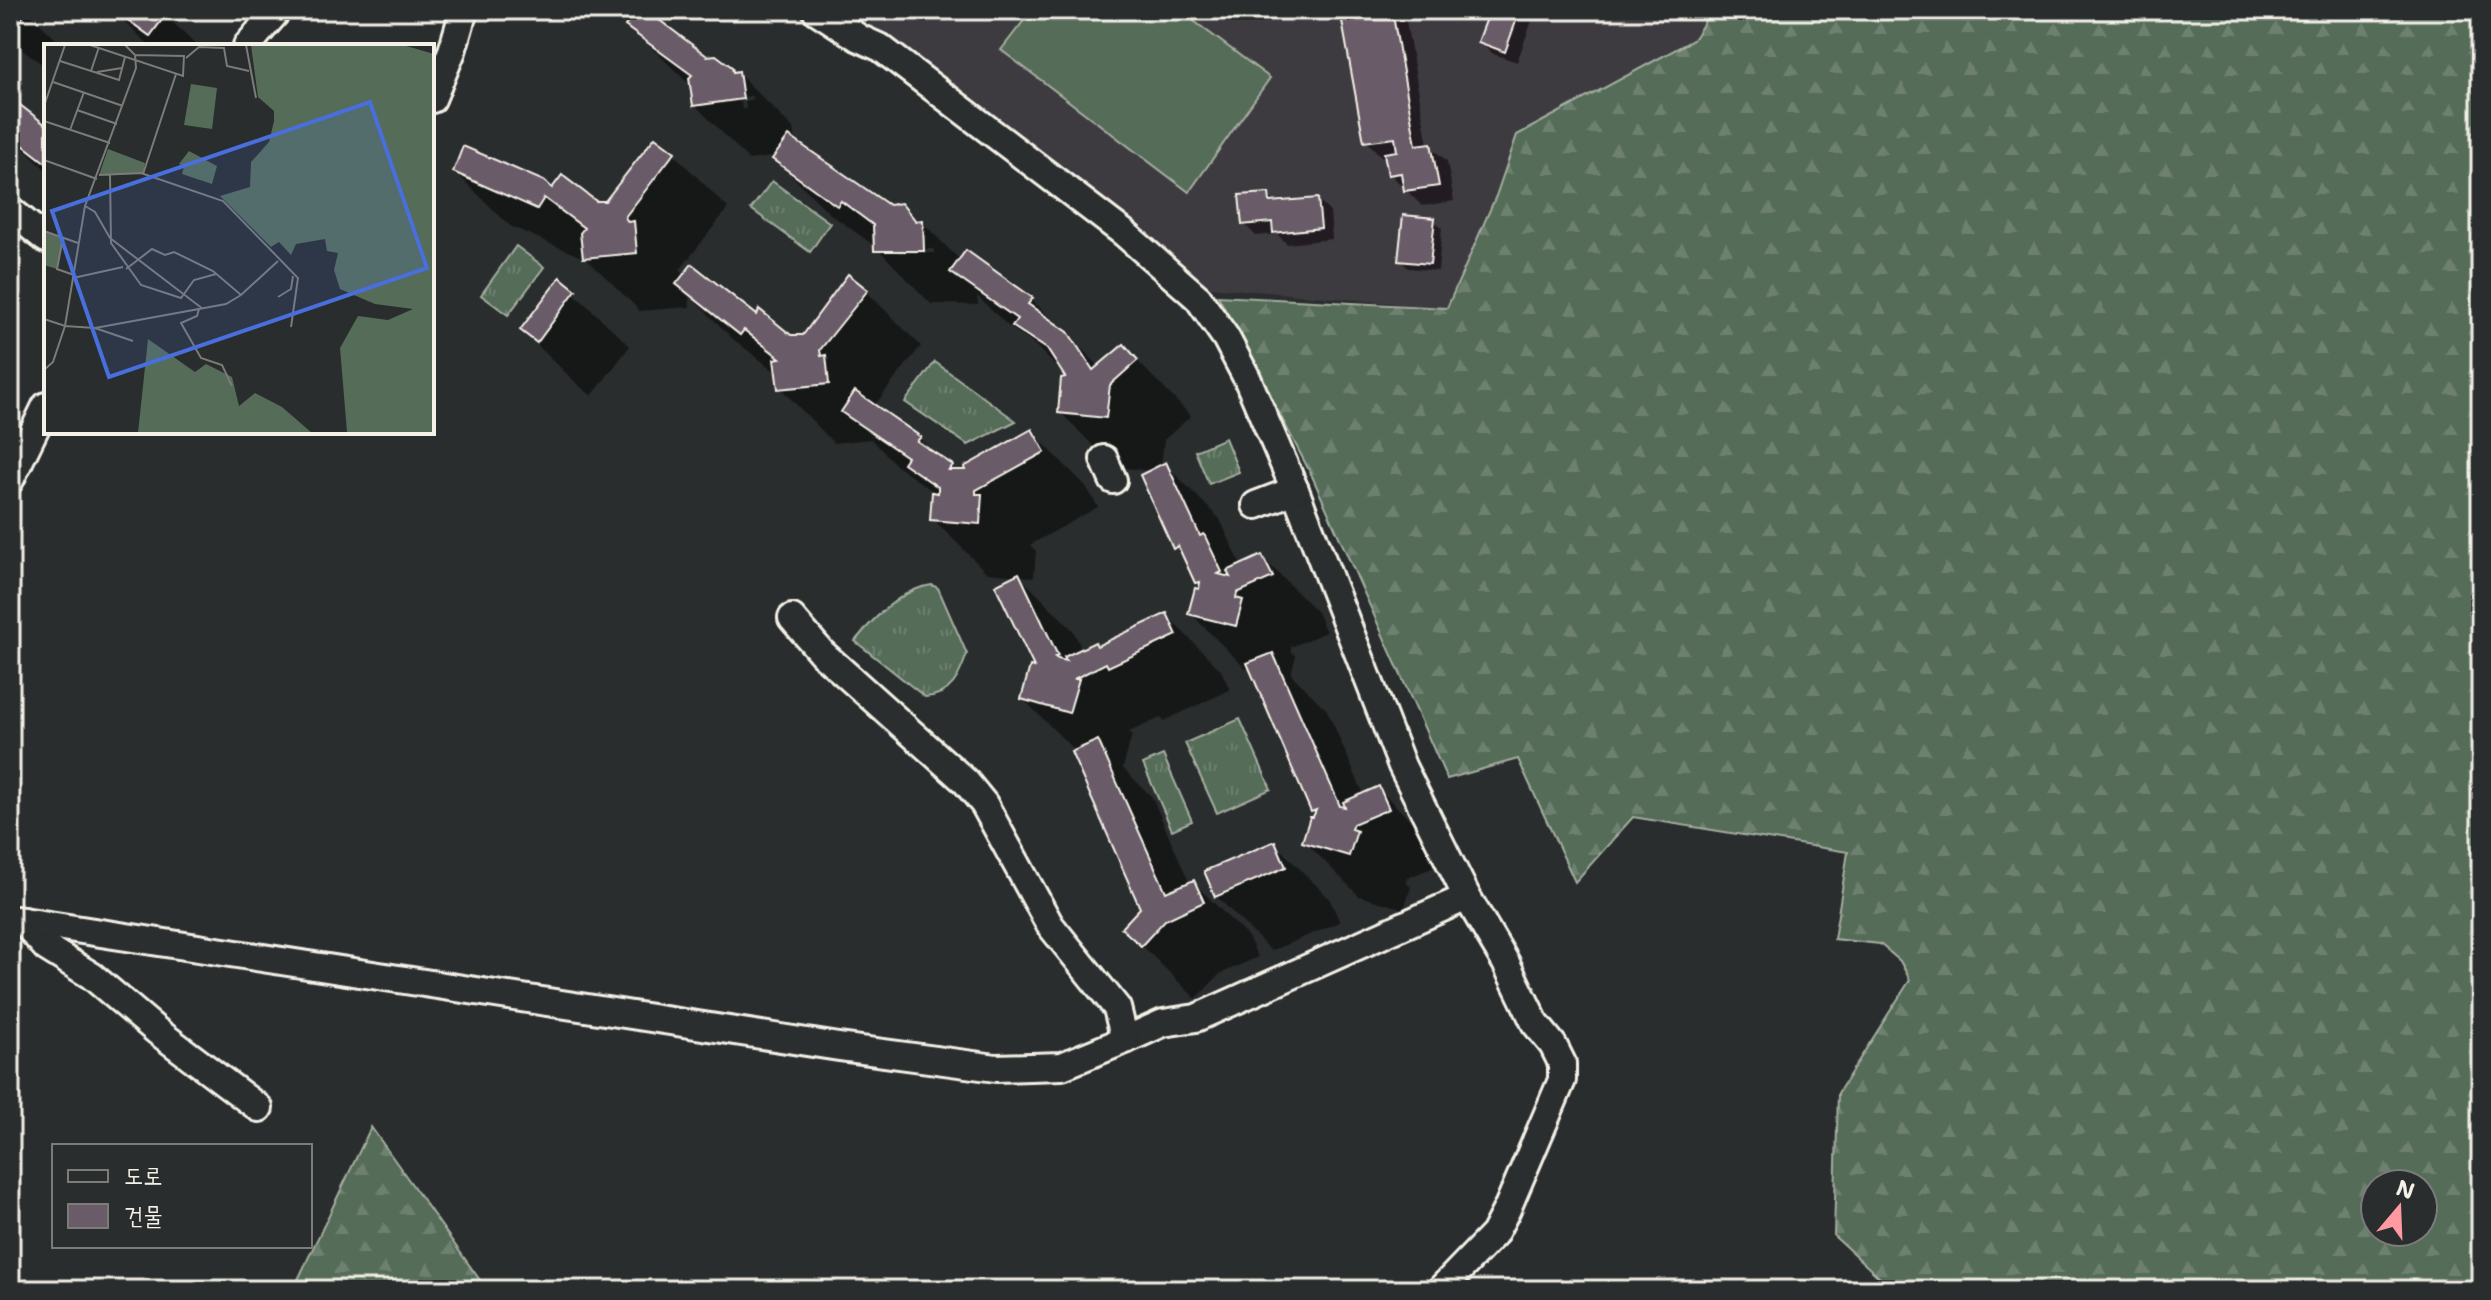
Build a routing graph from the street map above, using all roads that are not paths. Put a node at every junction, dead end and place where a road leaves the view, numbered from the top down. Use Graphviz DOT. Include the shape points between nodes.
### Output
graph roads {
  1 [pos="278,10"];
  2 [pos="464,10"];
  3 [pos="824,24"];
  4 [pos="249,44"];
  5 [pos="434,94"];
  6 [pos="12,218"];
  7 [pos="44,238"];
  8 [pos="44,410"];
  9 [pos="10,480"];
  10 [pos="1295,490"];
  11 [pos="1256,505"];
  12 [pos="792,618"];
  13 [pos="1467,897"];
  14 [pos="16,920"];
  15 [pos="1125,1040"];
  16 [pos="259,1108"];
  17 [pos="1440,1290"];
  1 -- 4 [label="street"];
  2 -- 5 [label="street"];
  3 -- 10 [label="street" via="881,48 1124,233 1198,298 1247,378"];
  6 -- 7 [label="street"];
  8 -- 9 [label="street"];
  10 -- 11 [label="street"];
  10 -- 13 [label="street" via="1402,766"];
  12 -- 15 [label="street" via="822,653 984,804 1050,925 1117,1008"];
  13 -- 15 [label="street" via="1196,1018 1163,1023"];
  13 -- 17 [label="street" via="1535,1023 1553,1045 1562,1063 1562,1080 1494,1234"];
  14 -- 15 [label="street" via="996,1068 1062,1066"];
  14 -- 16 [label="street"];
}
